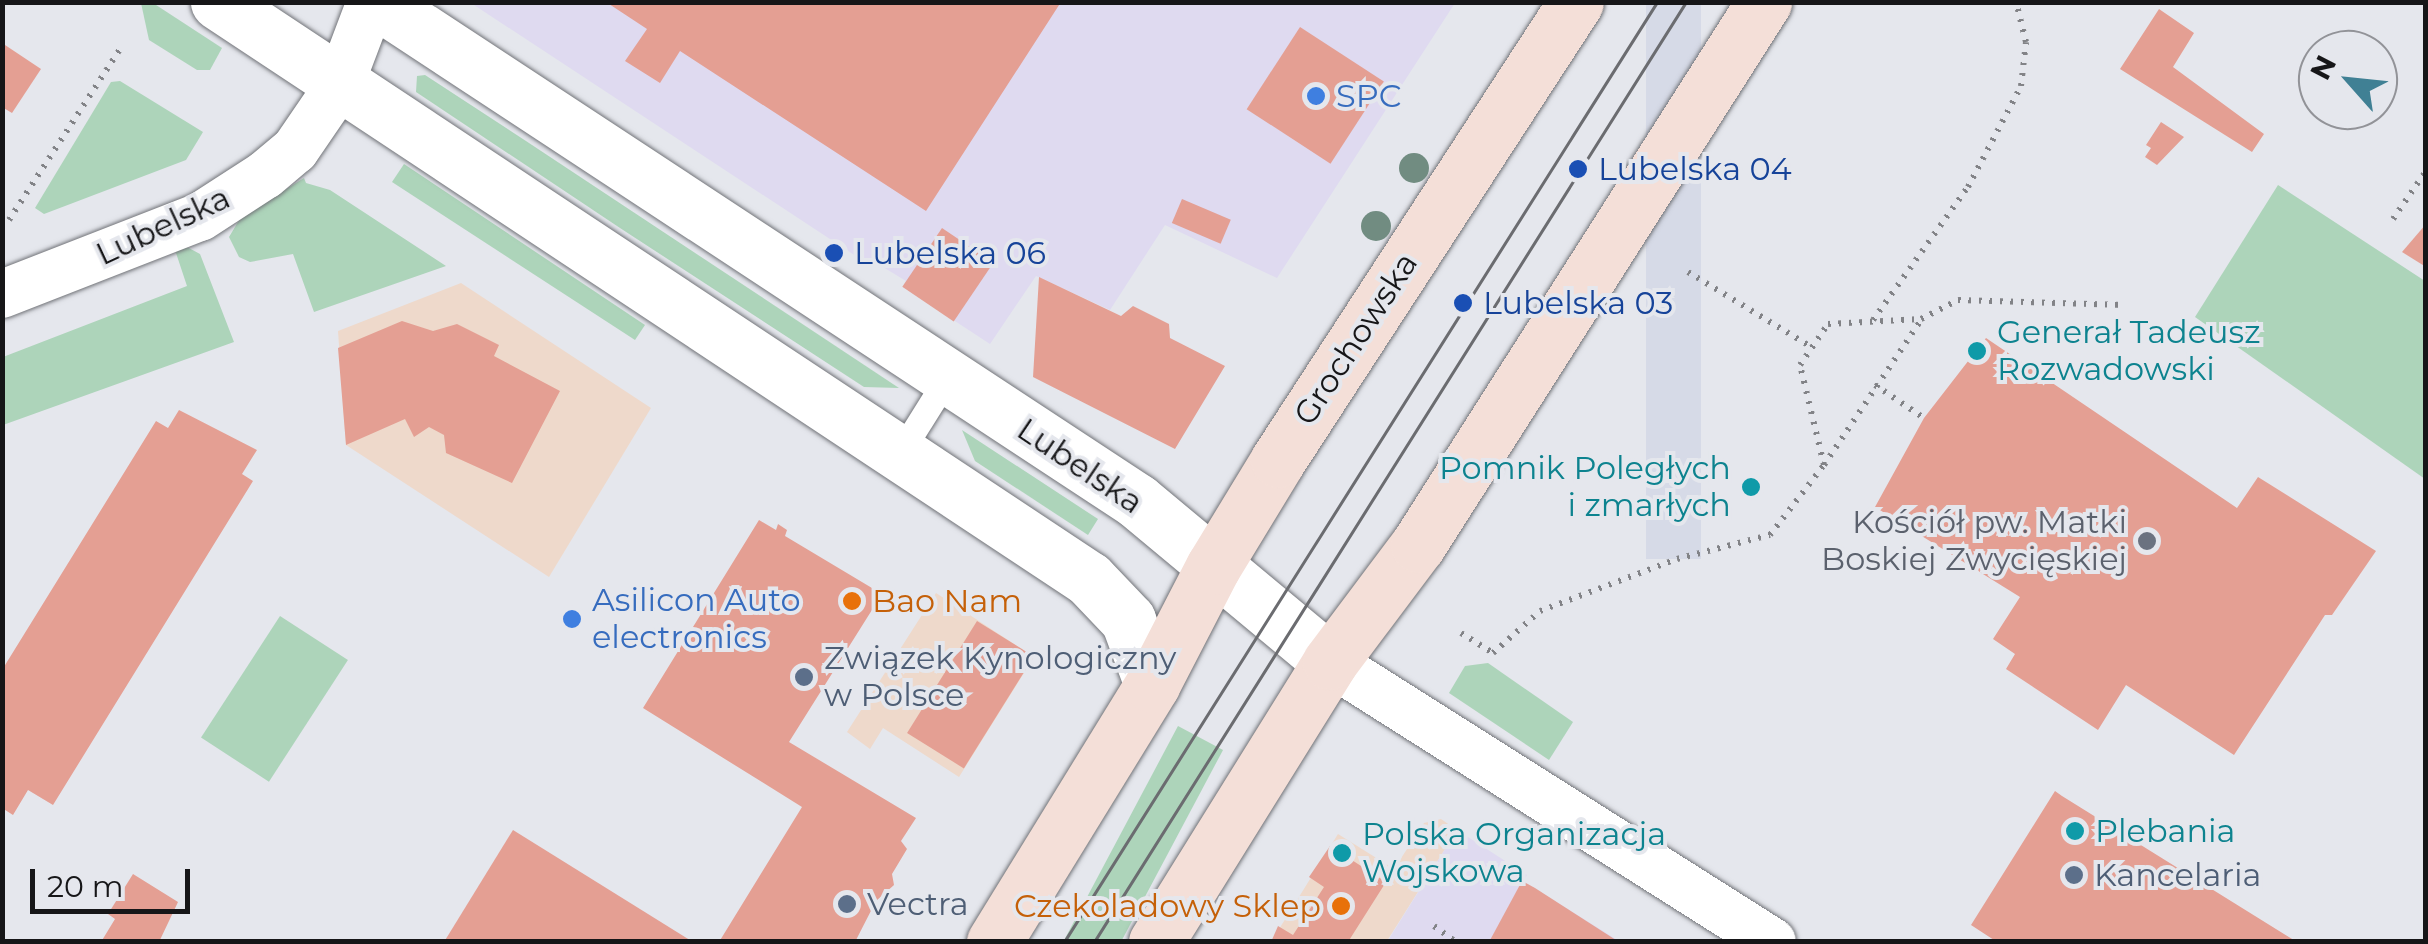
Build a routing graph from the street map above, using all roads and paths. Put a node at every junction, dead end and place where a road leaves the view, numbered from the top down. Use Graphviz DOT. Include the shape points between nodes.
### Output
graph roads {
  1 [pos="218,2"];
  2 [pos="374,2"];
  3 [pos="1576,2"];
  4 [pos="1764,2"];
  5 [pos="2016,2"];
  6 [pos="122,46"];
  7 [pos="340,84"];
  8 [pos="2426,171"];
  9 [pos="6,217"];
  10 [pos="2393,219"];
  11 [pos="16,236"];
  12 [pos="1688,272"];
  13 [pos="2,294"];
  14 [pos="2125,305"];
  15 [pos="1921,318"];
  16 [pos="1872,321"];
  17 [pos="1808,345"];
  18 [pos="947,378"];
  19 [pos="1875,385"];
  20 [pos="1924,418"];
  21 [pos="900,454"];
  22 [pos="1824,465"];
  23 [pos="1213,566"];
  24 [pos="1461,633"];
  25 [pos="1330,662"];
  26 [pos="1152,685"];
  27 [pos="1434,926"];
  28 [pos="994,942"];
  29 [pos="1156,942"];
  30 [pos="1456,942"];
  31 [pos="1772,942"];
  1 -- 7 [label="street"];
  2 -- 7 [label="street, Lubelska"];
  2 -- 18 [label="street, Lubelska"];
  3 -- 23 [label="main road, Grochowska"];
  4 -- 25 [label="main road" via="1418,545"];
  5 -- 16 [label="path" via="2026,42 2021,86 1968,187"];
  6 -- 9 [label="path"];
  7 -- 13 [label="street, Lubelska" via="295,150 200,217"];
  7 -- 21 [label="street"];
  8 -- 10 [label="path"];
  9 -- 11 [label="path"];
  12 -- 17 [label="path"];
  14 -- 15 [label="path" via="1958,300"];
  15 -- 16 [label="path"];
  15 -- 19 [label="path"];
  16 -- 17 [label="path" via="1828,324"];
  17 -- 22 [label="path" via="1800,365"];
  18 -- 21 [label="lane"];
  18 -- 23 [label="street, Lubelska" via="1137,502"];
  19 -- 20 [label="path"];
  19 -- 22 [label="path"];
  21 -- 26 [label="street" via="1088,579 1128,620"];
  22 -- 24 [label="path" via="1770,535 1676,559 1540,611 1493,653"];
  23 -- 25 [label="street, Lubelska"];
  23 -- 26 [label="main road, Grochowska"];
  25 -- 29 [label="main road"];
  25 -- 31 [label="street, Lubelska"];
  26 -- 28 [label="main road, Grochowska"];
  27 -- 30 [label="path"];
}
